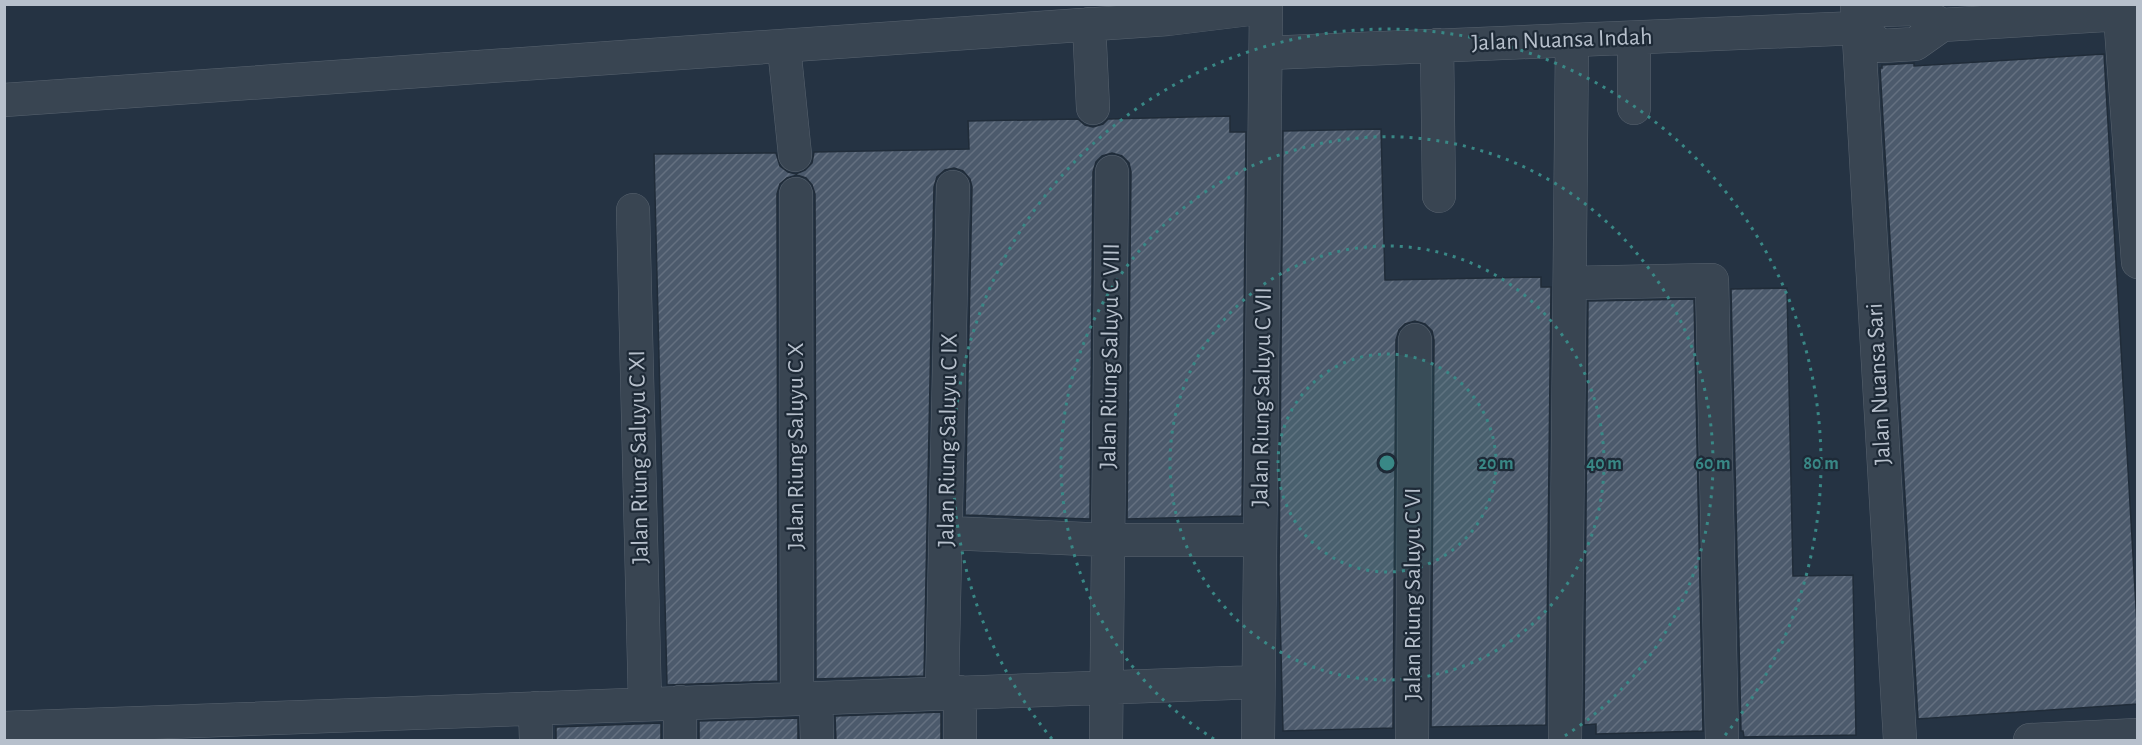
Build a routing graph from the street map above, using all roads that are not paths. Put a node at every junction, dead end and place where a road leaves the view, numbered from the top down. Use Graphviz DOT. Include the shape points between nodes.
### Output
graph roads {
  1 [pos="1266,6"];
  2 [pos="2133,10"];
  3 [pos="1089,24"];
  4 [pos="1942,25"];
  5 [pos="1865,26"];
  6 [pos="1634,38"];
  7 [pos="1572,40"];
  8 [pos="1437,45"];
  9 [pos="784,47"];
  10 [pos="1267,52"];
  11 [pos="4,100"];
  12 [pos="1093,108"];
  13 [pos="1634,108"];
  14 [pos="795,155"];
  15 [pos="1112,172"];
  16 [pos="953,187"];
  17 [pos="796,194"];
  18 [pos="1439,196"];
  19 [pos="633,210"];
  20 [pos="2138,262"];
  21 [pos="1610,267"];
  22 [pos="1570,274"];
  23 [pos="1415,340"];
  24 [pos="947,533"];
  25 [pos="1108,540"];
  26 [pos="1260,540"];
  27 [pos="1258,682"];
  28 [pos="1106,687"];
  29 [pos="951,693"];
  30 [pos="807,698"];
  31 [pos="680,702"];
  32 [pos="645,704"];
  33 [pos="535,708"];
  34 [pos="396,727"];
  35 [pos="4,728"];
  36 [pos="225,730"];
  37 [pos="62,733"];
  38 [pos="2130,737"];
  39 [pos="536,741"];
  40 [pos="680,741"];
  41 [pos="817,741"];
  42 [pos="960,741"];
  43 [pos="1106,741"];
  44 [pos="1258,741"];
  45 [pos="1412,741"];
  46 [pos="1565,741"];
  47 [pos="1722,741"];
  48 [pos="1900,741"];
  49 [pos="2030,741"];
  1 -- 3 [label="street"];
  1 -- 10 [label="street, Jalan Riung Saluyu C VII"];
  2 -- 4 [label="street"];
  2 -- 20 [label="street"];
  3 -- 9 [label="street"];
  3 -- 12 [label="street"];
  4 -- 5 [label="street, Jalan Nuansa Indah" via="1915,44"];
  4 -- 5 [label="street" via="1914,9 1878,10"];
  5 -- 6 [label="street, Jalan Nuansa Indah"];
  5 -- 48 [label="street, Jalan Nuansa Sari"];
  6 -- 7 [label="street, Jalan Nuansa Indah"];
  6 -- 13 [label="street"];
  7 -- 8 [label="street, Jalan Nuansa Indah"];
  7 -- 22 [label="street"];
  8 -- 10 [label="street, Jalan Nuansa Indah"];
  8 -- 18 [label="street"];
  9 -- 11 [label="street"];
  9 -- 14 [label="street"];
  10 -- 26 [label="street, Jalan Riung Saluyu C VII"];
  15 -- 25 [label="street, Jalan Riung Saluyu C VIII"];
  16 -- 24 [label="street, Jalan Riung Saluyu C IX"];
  17 -- 30 [label="street, Jalan Riung Saluyu C X"];
  19 -- 32 [label="street, Jalan Riung Saluyu C XI"];
  21 -- 22 [label="street"];
  22 -- 46 [label="street"];
  22 -- 47 [label="street" via="1712,280"];
  23 -- 45 [label="street, Jalan Riung Saluyu C VI"];
  24 -- 25 [label="street"];
  24 -- 29 [label="street, Jalan Riung Saluyu C IX"];
  25 -- 26 [label="street"];
  25 -- 28 [label="street, Jalan Riung Saluyu C VIII"];
  26 -- 27 [label="street, Jalan Riung Saluyu C VII"];
  27 -- 28 [label="street"];
  27 -- 44 [label="street, Jalan Riung Saluyu C VII"];
  28 -- 29 [label="street"];
  28 -- 43 [label="street"];
  29 -- 30 [label="street"];
  29 -- 42 [label="street, Jalan Riung Saluyu C IX"];
  30 -- 31 [label="street"];
  30 -- 41 [label="street, Jalan Riung Saluyu C X"];
  31 -- 32 [label="street"];
  31 -- 40 [label="street"];
  32 -- 33 [label="street"];
  33 -- 34 [label="street"];
  33 -- 39 [label="street"];
  34 -- 36 [label="street"];
  35 -- 37 [label="street"];
  36 -- 37 [label="street"];
  38 -- 49 [label="street"];
}
